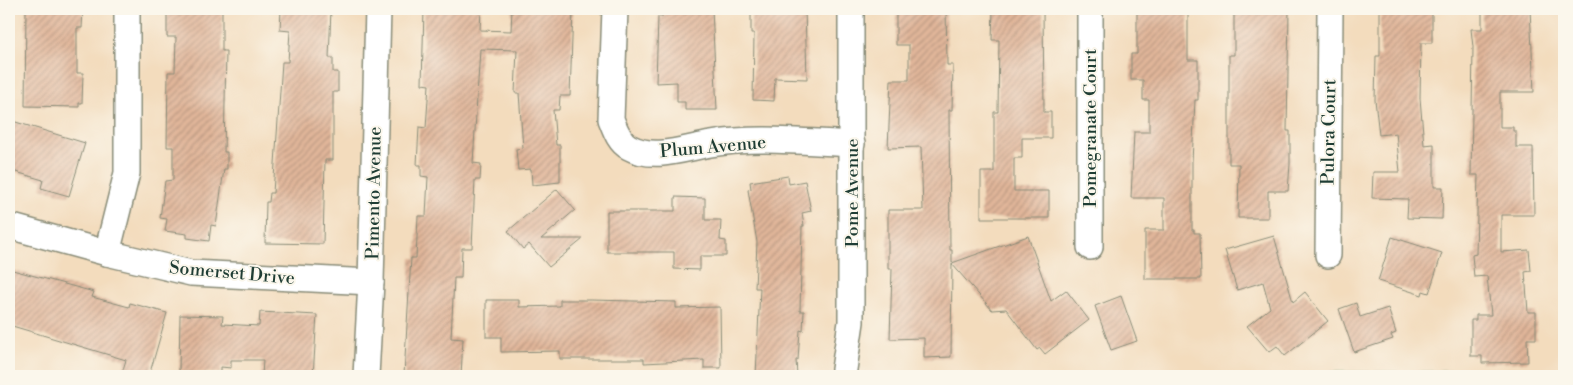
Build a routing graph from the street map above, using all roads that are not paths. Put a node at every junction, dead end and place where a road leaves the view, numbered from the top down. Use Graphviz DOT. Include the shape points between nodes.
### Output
graph roads {
  1 [pos="127,9"];
  2 [pos="378,9"];
  3 [pos="615,9"];
  4 [pos="851,9"];
  5 [pos="1090,9"];
  6 [pos="1330,9"];
  7 [pos="852,144"];
  8 [pos="9,226"];
  9 [pos="1090,247"];
  10 [pos="107,254"];
  11 [pos="1328,255"];
  12 [pos="371,282"];
  13 [pos="366,376"];
  14 [pos="843,376"];
  1 -- 10 [label="street" via="127,173"];
  2 -- 12 [label="street, Pimento Avenue"];
  3 -- 7 [label="street, Plum Avenue" via="611,119 617,134 629,147 648,153 670,153 732,142"];
  4 -- 7 [label="street, Pome Avenue"];
  5 -- 9 [label="street, Pomegranate Court"];
  6 -- 11 [label="street, Pulora Court"];
  7 -- 14 [label="street, Pome Avenue" via="851,322"];
  8 -- 10 [label="street, Somerset Drive"];
  10 -- 12 [label="street, Somerset Drive" via="191,273"];
  12 -- 13 [label="street, Pimento Avenue"];
}
